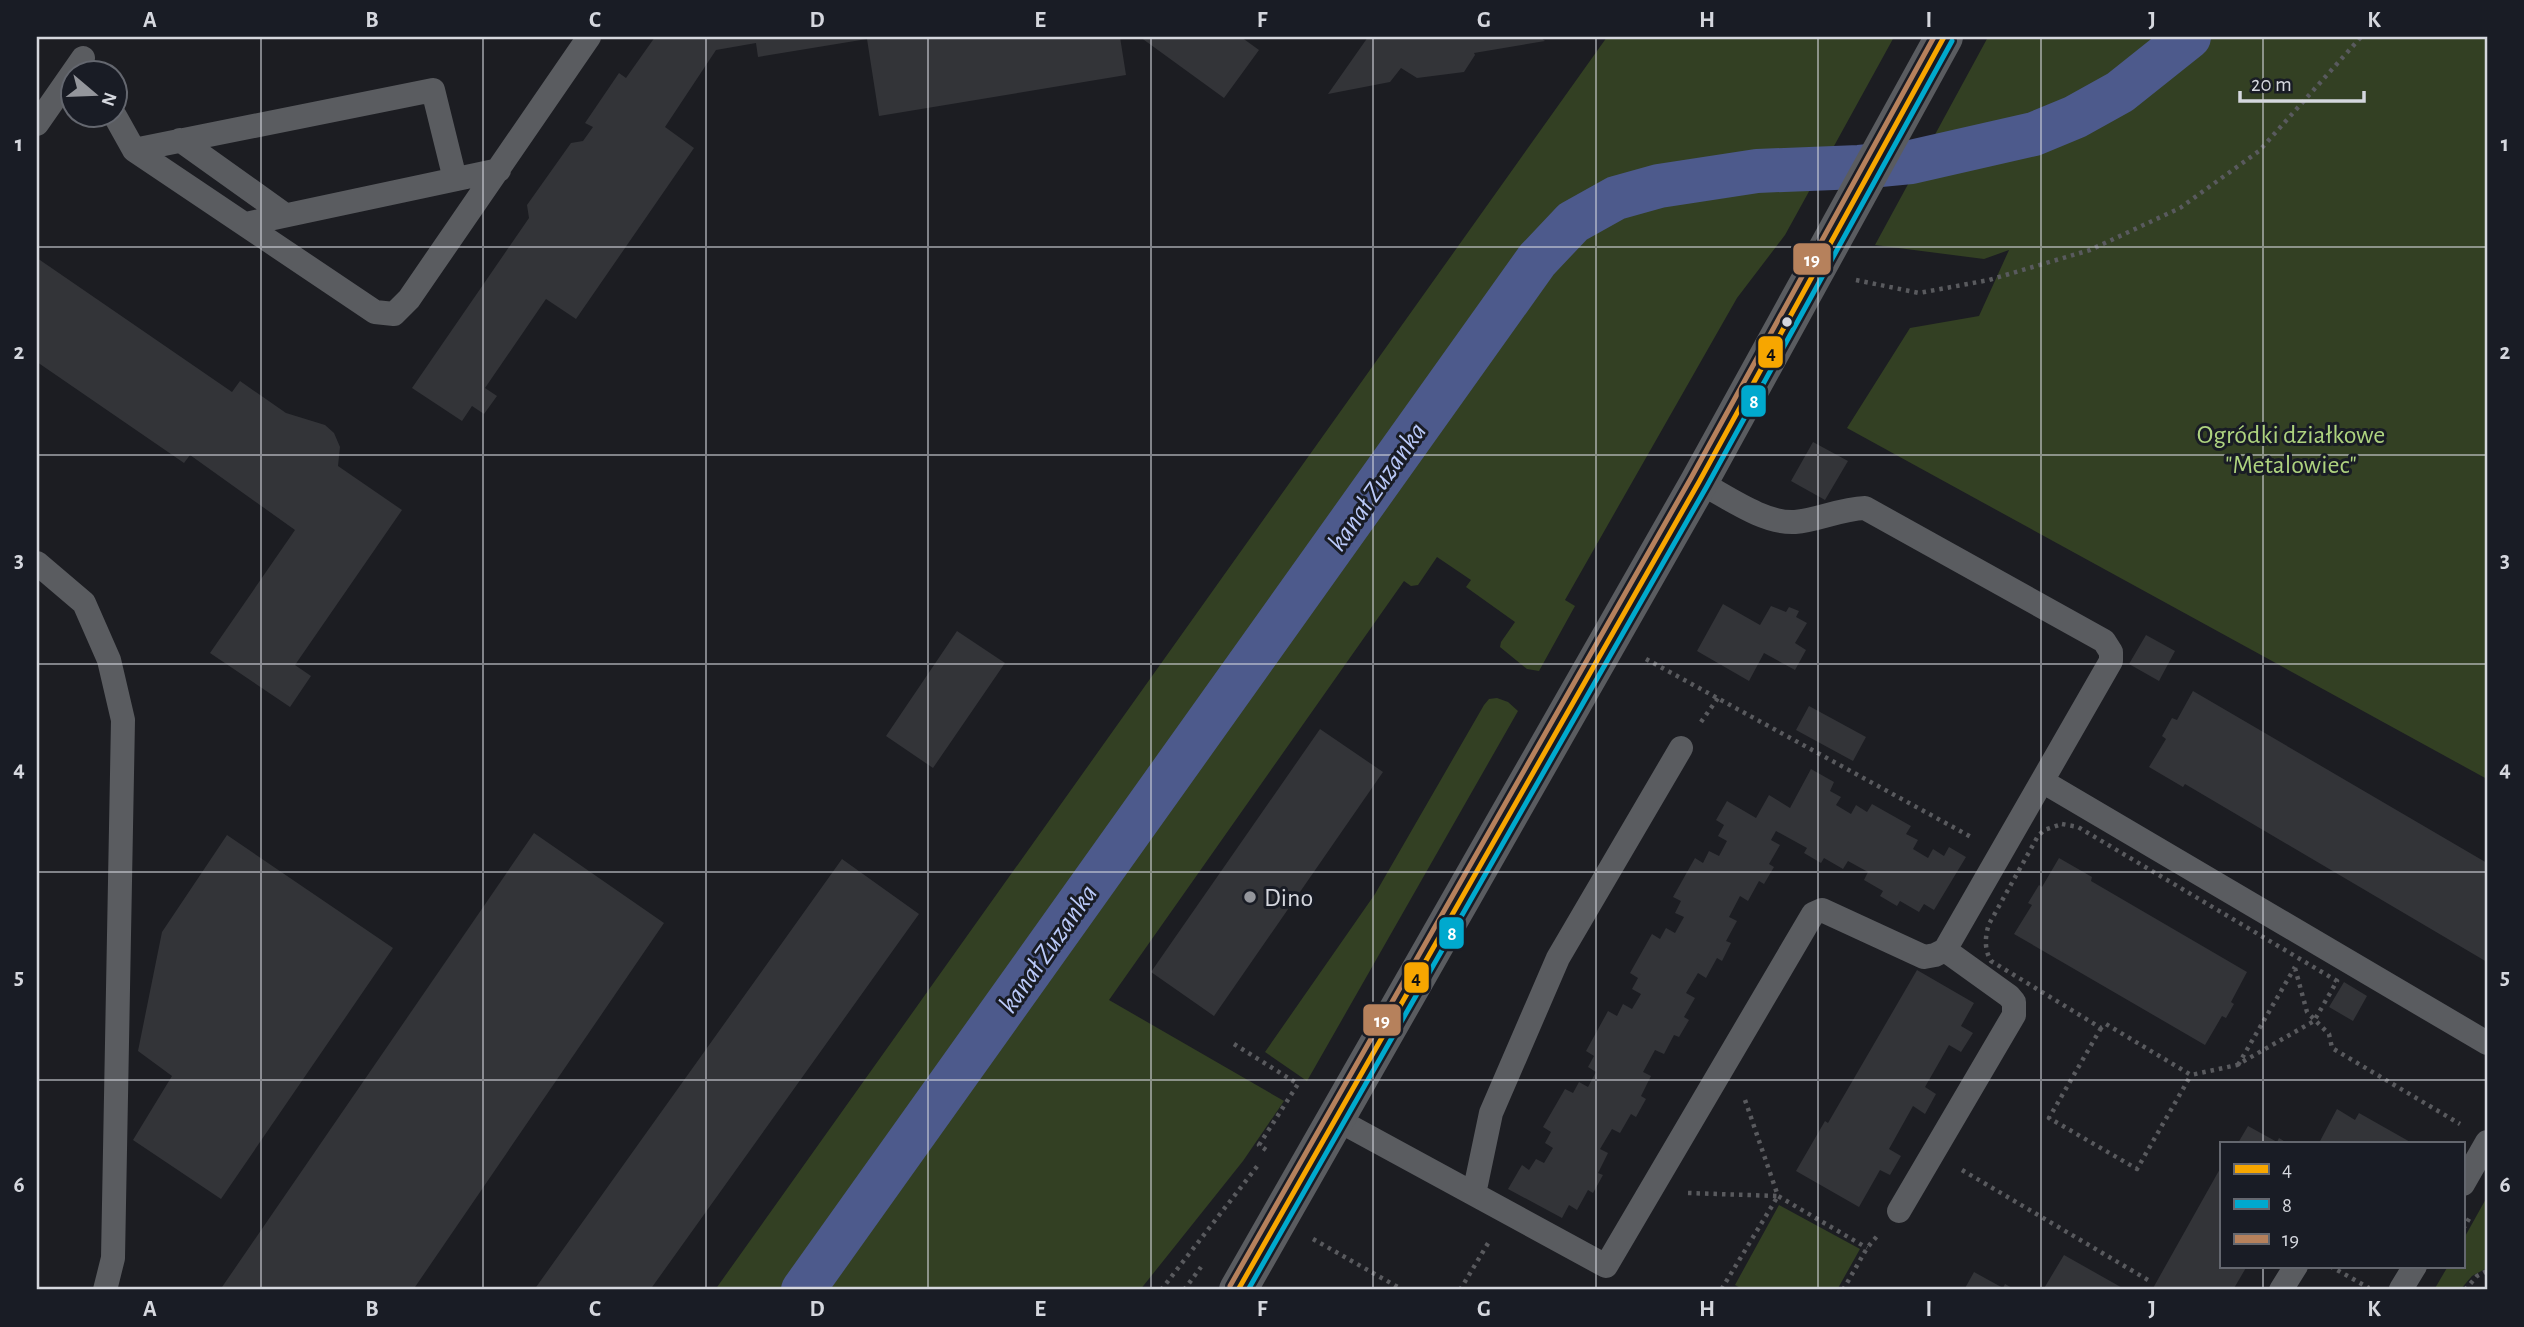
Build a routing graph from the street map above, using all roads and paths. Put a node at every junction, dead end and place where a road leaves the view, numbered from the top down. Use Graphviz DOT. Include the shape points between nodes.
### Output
graph roads {
  1 [pos="589,37"];
  2 [pos="1944,37"];
  3 [pos="2361,37"];
  4 [pos="85,56"];
  5 [pos="37,124"];
  6 [pos="123,130"];
  7 [pos="180,140"];
  8 [pos="134,150"];
  9 [pos="499,170"];
  10 [pos="455,179"];
  11 [pos="285,215"];
  12 [pos="246,224"];
  13 [pos="1818,267"];
  14 [pos="1699,482"];
  15 [pos="37,564"];
  16 [pos="1635,653"];
  17 [pos="1681,748"];
  18 [pos="2042,781"];
  19 [pos="2001,853"];
  20 [pos="1945,950"];
  21 [pos="2292,954"];
  22 [pos="2295,967"];
  23 [pos="2314,1021"];
  24 [pos="2101,1028"];
  25 [pos="2487,1043"];
  26 [pos="1234,1044"];
  27 [pos="1729,1055"];
  28 [pos="2237,1065"];
  29 [pos="2190,1075"];
  30 [pos="1336,1119"];
  31 [pos="2461,1124"];
  32 [pos="2487,1142"];
  33 [pos="1269,1152"];
  34 [pos="1933,1153"];
  35 [pos="2464,1182"];
  36 [pos="1648,1192"];
  37 [pos="1474,1194"];
  38 [pos="1778,1196"];
  39 [pos="1899,1211"];
  40 [pos="1507,1212"];
  41 [pos="1303,1233"];
  42 [pos="1867,1248"];
  43 [pos="2295,1268"];
  44 [pos="2334,1268"];
  45 [pos="2414,1268"];
  46 [pos="2487,1272"];
  47 [pos="2148,1280"];
  48 [pos="2401,1289"];
  49 [pos="105,1290"];
  50 [pos="1238,1290"];
  51 [pos="1404,1290"];
  52 [pos="1461,1290"];
  53 [pos="1721,1290"];
  54 [pos="1843,1290"];
  55 [pos="2281,1290"];
  56 [pos="2374,1290"];
  57 [pos="2465,1290"];
  1 -- 9 [label="lane"];
  2 -- 13 [label="street"];
  3 -- 13 [label="path" via="2259,151 2180,208 2090,250 1989,280 1919,293"];
  4 -- 5 [label="lane"];
  6 -- 8 [label="lane"];
  7 -- 8 [label="lane"];
  7 -- 10 [label="lane" via="433,90"];
  7 -- 11 [label="lane"];
  8 -- 12 [label="lane"];
  9 -- 10 [label="lane"];
  9 -- 12 [label="lane" via="394,314 375,312"];
  10 -- 11 [label="lane"];
  11 -- 12 [label="lane"];
  13 -- 14 [label="street"];
  14 -- 18 [label="lane" via="1770,520 1795,522 1865,508 2104,641 2111,661"];
  14 -- 30 [label="street"];
  15 -- 49 [label="lane" via="84,604 110,660 123,720 113,1258"];
  16 -- 19 [label="path"];
  17 -- 37 [label="lane" via="1558,958 1491,1114"];
  18 -- 19 [label="lane"];
  18 -- 25 [label="lane"];
  19 -- 20 [label="lane"];
  20 -- 27 [label="lane" via="1924,957 1822,910 1813,914"];
  20 -- 34 [label="lane" via="2009,996 2015,1009"];
  21 -- 22 [label="path"];
  21 -- 23 [label="path" via="2337,981"];
  21 -- 24 [label="path" via="2078,827 2062,824 2044,830 1989,924 1989,958"];
  22 -- 23 [label="path" via="2307,1012"];
  22 -- 28 [label="path"];
  23 -- 28 [label="path"];
  23 -- 31 [label="path" via="2329,1034 2332,1048"];
  24 -- 29 [label="path" via="2106,1024"];
  24 -- 29 [label="path" via="2049,1118 2137,1169"];
  26 -- 33 [label="path" via="1298,1084 1259,1145"];
  27 -- 36 [label="lane"];
  27 -- 38 [label="path"];
  28 -- 29 [label="path"];
  30 -- 37 [label="lane"];
  30 -- 50 [label="street"];
  32 -- 35 [label="lane"];
  34 -- 39 [label="lane"];
  34 -- 47 [label="path"];
  36 -- 38 [label="path"];
  36 -- 40 [label="lane" via="1606,1266"];
  37 -- 40 [label="lane"];
  38 -- 42 [label="path"];
  38 -- 53 [label="path"];
  39 -- 42 [label="path"];
  40 -- 52 [label="path"];
  41 -- 51 [label="path"];
  42 -- 54 [label="path"];
  43 -- 55 [label="lane"];
  44 -- 56 [label="path"];
  45 -- 48 [label="lane"];
  46 -- 57 [label="path"];
}
